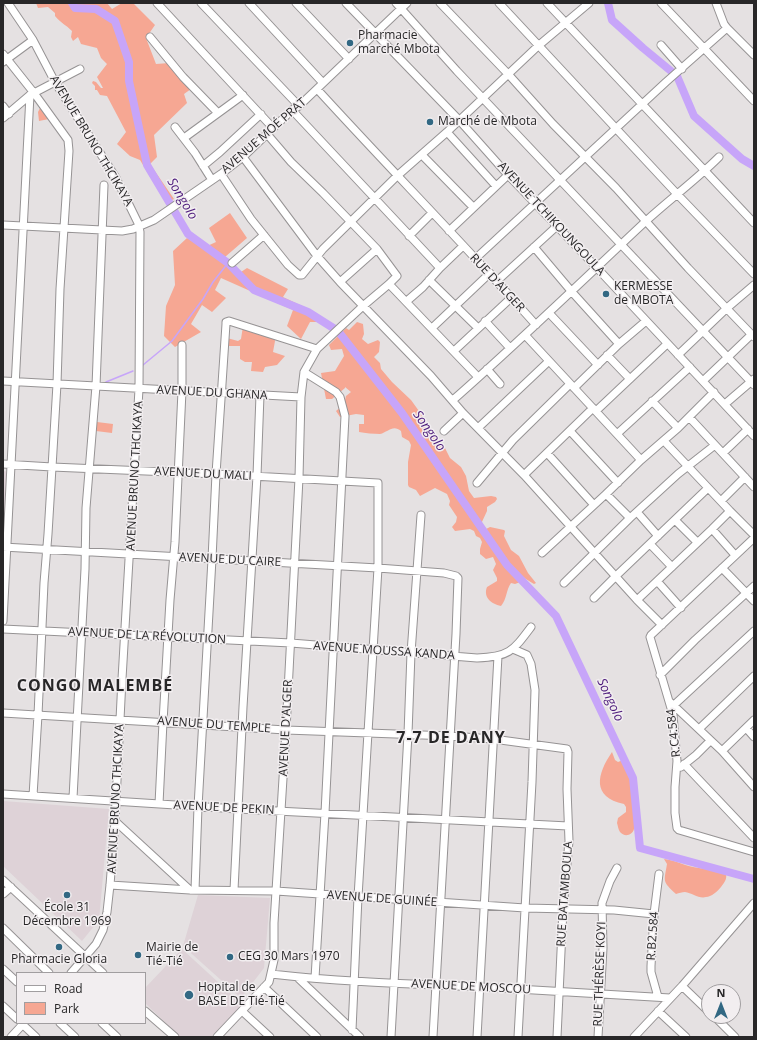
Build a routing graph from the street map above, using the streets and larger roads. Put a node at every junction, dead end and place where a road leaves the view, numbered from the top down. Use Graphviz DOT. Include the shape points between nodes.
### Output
graph roads {
  1 [pos="8,3"];
  2 [pos="157,3"];
  3 [pos="201,3"];
  4 [pos="249,3"];
  5 [pos="296,3"];
  6 [pos="346,3"];
  7 [pos="440,3"];
  8 [pos="499,3"];
  9 [pos="547,3"];
  10 [pos="589,3"];
  11 [pos="661,3"];
  12 [pos="716,3"];
  13 [pos="402,5"];
  14 [pos="565,22"];
  15 [pos="727,28"];
  16 [pos="375,34"];
  17 [pos="150,37"];
  18 [pos="32,40"];
  19 [pos="661,45"];
  20 [pos="538,46"];
  21 [pos="704,49"];
  22 [pos="754,55"];
  23 [pos="4,58"];
  24 [pos="349,59"];
  25 [pos="80,69"];
  26 [pos="682,69"];
  27 [pos="508,75"];
  28 [pos="55,82"];
  29 [pos="323,83"];
  30 [pos="317,89"];
  31 [pos="32,94"];
  32 [pos="243,95"];
  33 [pos="484,98"];
  34 [pos="754,101"];
  35 [pos="642,104"];
  36 [pos="3,106"];
  37 [pos="299,106"];
  38 [pos="292,110"];
  39 [pos="218,113"];
  40 [pos="261,114"];
  41 [pos="6,116"];
  42 [pos="459,120"];
  43 [pos="175,127"];
  44 [pos="273,128"];
  45 [pos="616,128"];
  46 [pos="447,132"];
  47 [pos="267,134"];
  48 [pos="184,138"];
  49 [pos="422,154"];
  50 [pos="243,157"];
  51 [pos="586,157"];
  52 [pos="719,157"];
  53 [pos="203,166"];
  54 [pos="705,171"];
  55 [pos="221,174"];
  56 [pos="508,174"];
  57 [pos="398,176"];
  58 [pos="212,180"];
  59 [pos="561,180"];
  60 [pos="104,185"];
  61 [pos="496,186"];
  62 [pos="677,194"];
  63 [pos="375,198"];
  64 [pos="535,204"];
  65 [pos="473,207"];
  66 [pos="432,213"];
  67 [pos="646,221"];
  68 [pos="351,223"];
  69 [pos="754,223"];
  70 [pos="3,225"];
  71 [pos="24,226"];
  72 [pos="140,226"];
  73 [pos="557,226"];
  74 [pos="64,228"];
  75 [pos="103,231"];
  76 [pos="449,231"];
  77 [pos="264,235"];
  78 [pos="409,236"];
  79 [pos="622,244"];
  80 [pos="463,246"];
  81 [pos="534,247"];
  82 [pos="377,249"];
  83 [pos="317,256"];
  84 [pos="475,258"];
  85 [pos="232,263"];
  86 [pos="440,268"];
  87 [pos="597,268"];
  88 [pos="490,273"];
  89 [pos="754,274"];
  90 [pos="429,280"];
  91 [pos="497,281"];
  92 [pos="340,282"];
  93 [pos="389,284"];
  94 [pos="754,285"];
  95 [pos="572,292"];
  96 [pos="512,297"];
  97 [pos="406,301"];
  98 [pos="363,306"];
  99 [pos="456,306"];
  100 [pos="727,308"];
  101 [pos="549,313"];
  102 [pos="485,321"];
  103 [pos="646,321"];
  104 [pos="536,325"];
  105 [pos="432,328"];
  106 [pos="478,328"];
  107 [pos="702,331"];
  108 [pos="525,335"];
  109 [pos="753,336"];
  110 [pos="619,344"];
  111 [pos="667,344"];
  112 [pos="182,345"];
  113 [pos="510,348"];
  114 [pos="316,349"];
  115 [pos="454,351"];
  116 [pos="607,355"];
  117 [pos="678,355"];
  118 [pos="728,358"];
  119 [pos="549,361"];
  120 [pos="598,364"];
  121 [pos="690,367"];
  122 [pos="488,369"];
  123 [pos="304,372"];
  124 [pos="478,377"];
  125 [pos="630,379"];
  126 [pos="3,381"];
  127 [pos="16,382"];
  128 [pos="703,382"];
  129 [pos="753,382"];
  130 [pos="57,384"];
  131 [pos="500,384"];
  132 [pos="96,386"];
  133 [pos="572,386"];
  134 [pos="140,389"];
  135 [pos="182,391"];
  136 [pos="714,392"];
  137 [pos="221,393"];
  138 [pos="260,395"];
  139 [pos="301,397"];
  140 [pos="453,400"];
  141 [pos="652,401"];
  142 [pos="725,404"];
  143 [pos="594,410"];
  144 [pos="464,413"];
  145 [pos="689,417"];
  146 [pos="478,428"];
  147 [pos="678,428"];
  148 [pos="748,429"];
  149 [pos="444,431"];
  150 [pos="570,431"];
  151 [pos="617,434"];
  152 [pos="754,436"];
  153 [pos="664,440"];
  154 [pos="715,445"];
  155 [pos="502,453"];
  156 [pos="547,453"];
  157 [pos="723,453"];
  158 [pos="641,460"];
  159 [pos="3,464"];
  160 [pos="12,464"];
  161 [pos="52,467"];
  162 [pos="688,467"];
  163 [pos="89,468"];
  164 [pos="135,470"];
  165 [pos="177,473"];
  166 [pos="216,474"];
  167 [pos="524,475"];
  168 [pos="257,476"];
  169 [pos="299,478"];
  170 [pos="745,478"];
  171 [pos="343,481"];
  172 [pos="618,483"];
  173 [pos="477,484"];
  174 [pos="754,487"];
  175 [pos="708,488"];
  176 [pos="606,494"];
  177 [pos="721,501"];
  178 [pos="594,505"];
  179 [pos="730,511"];
  180 [pos="637,512"];
  181 [pos="421,515"];
  182 [pos="630,518"];
  183 [pos="675,520"];
  184 [pos="570,526"];
  185 [pos="712,529"];
  186 [pos="754,535"];
  187 [pos="658,536"];
  188 [pos="754,538"];
  189 [pos="697,542"];
  190 [pos="650,544"];
  191 [pos="5,547"];
  192 [pos="46,550"];
  193 [pos="85,552"];
  194 [pos="542,553"];
  195 [pos="595,553"];
  196 [pos="130,554"];
  197 [pos="735,555"];
  198 [pos="173,557"];
  199 [pos="212,560"];
  200 [pos="252,561"];
  201 [pos="295,563"];
  202 [pos="338,566"];
  203 [pos="672,567"];
  204 [pos="378,568"];
  205 [pos="722,568"];
  206 [pos="417,571"];
  207 [pos="616,576"];
  208 [pos="658,580"];
  209 [pos="564,583"];
  210 [pos="754,586"];
  211 [pos="746,593"];
  212 [pos="594,598"];
  213 [pos="638,600"];
  214 [pos="754,601"];
  215 [pos="681,608"];
  216 [pos="3,621"];
  217 [pos="662,625"];
  218 [pos="531,627"];
  219 [pos="3,628"];
  220 [pos="42,631"];
  221 [pos="754,631"];
  222 [pos="82,633"];
  223 [pos="125,635"];
  224 [pos="168,637"];
  225 [pos="208,639"];
  226 [pos="247,641"];
  227 [pos="291,643"];
  228 [pos="334,647"];
  229 [pos="513,649"];
  230 [pos="372,650"];
  231 [pos="411,653"];
  232 [pos="454,656"];
  233 [pos="498,656"];
  234 [pos="660,675"];
  235 [pos="754,676"];
  236 [pos="672,703"];
  237 [pos="3,713"];
  238 [pos="38,715"];
  239 [pos="77,717"];
  240 [pos="120,720"];
  241 [pos="754,720"];
  242 [pos="163,722"];
  243 [pos="202,724"];
  244 [pos="242,727"];
  245 [pos="746,728"];
  246 [pos="699,729"];
  247 [pos="286,730"];
  248 [pos="329,731"];
  249 [pos="368,733"];
  250 [pos="408,734"];
  251 [pos="450,736"];
  252 [pos="754,737"];
  253 [pos="493,739"];
  254 [pos="710,741"];
  255 [pos="534,744"];
  256 [pos="568,750"];
  257 [pos="722,751"];
  258 [pos="684,764"];
  259 [pos="677,770"];
  260 [pos="754,787"];
  261 [pos="3,794"];
  262 [pos="33,796"];
  263 [pos="73,798"];
  264 [pos="116,801"];
  265 [pos="159,804"];
  266 [pos="198,807"];
  267 [pos="238,809"];
  268 [pos="282,810"];
  269 [pos="325,813"];
  270 [pos="364,816"];
  271 [pos="403,818"];
  272 [pos="446,820"];
  273 [pos="115,821"];
  274 [pos="489,822"];
  275 [pos="530,825"];
  276 [pos="568,826"];
  277 [pos="754,838"];
  278 [pos="754,852"];
  279 [pos="617,868"];
  280 [pos="659,874"];
  281 [pos="3,880"];
  282 [pos="110,885"];
  283 [pos="11,887"];
  284 [pos="192,890"];
  285 [pos="234,890"];
  286 [pos="276,892"];
  287 [pos="3,894"];
  288 [pos="320,894"];
  289 [pos="358,897"];
  290 [pos="398,900"];
  291 [pos="441,903"];
  292 [pos="754,903"];
  293 [pos="485,905"];
  294 [pos="525,908"];
  295 [pos="563,909"];
  296 [pos="602,910"];
  297 [pos="654,914"];
  298 [pos="3,928"];
  299 [pos="86,958"];
  300 [pos="3,969"];
  301 [pos="48,972"];
  302 [pos="72,972"];
  303 [pos="102,972"];
  304 [pos="271,974"];
  305 [pos="297,977"];
  306 [pos="315,978"];
  307 [pos="16,981"];
  308 [pos="354,981"];
  309 [pos="394,983"];
  310 [pos="436,986"];
  311 [pos="682,986"];
  312 [pos="264,987"];
  313 [pos="480,987"];
  314 [pos="520,989"];
  315 [pos="560,991"];
  316 [pos="600,994"];
  317 [pos="658,997"];
  318 [pos="670,998"];
  319 [pos="701,1004"];
  320 [pos="3,1006"];
  321 [pos="242,1011"];
  322 [pos="658,1011"];
  323 [pos="146,1012"];
  324 [pos="16,1018"];
  325 [pos="20,1024"];
  326 [pos="23,1024"];
  327 [pos="61,1024"];
  328 [pos="103,1024"];
  329 [pos="722,1024"];
  330 [pos="352,1030"];
  331 [pos="221,1036"];
  332 [pos="637,1036"];
  333 [pos="11,1037"];
  334 [pos="36,1037"];
  335 [pos="75,1037"];
  336 [pos="117,1037"];
  337 [pos="175,1037"];
  338 [pos="270,1037"];
  339 [pos="317,1037"];
  340 [pos="360,1037"];
  341 [pos="391,1037"];
  342 [pos="433,1037"];
  343 [pos="477,1037"];
  344 [pos="518,1037"];
  345 [pos="558,1037"];
  346 [pos="598,1037"];
  347 [pos="686,1037"];
  348 [pos="735,1037"];
  1 -- 18 [label="street, AVENUE BRUNO THCIKAYA"];
  2 -- 32 [label="street"];
  3 -- 37 [label="street"];
  4 -- 29 [label="street"];
  5 -- 24 [label="street"];
  6 -- 16 [label="street, AVENUE TCHIKOUNGOULA"];
  7 -- 27 [label="street"];
  8 -- 20 [label="street"];
  9 -- 14 [label="street"];
  10 -- 14 [label="street"];
  11 -- 21 [label="street"];
  12 -- 15 [label="street"];
  13 -- 16 [label="street, AVENUE MOÉ PRAT"];
  13 -- 33 [label="street"];
  14 -- 20 [label="street"];
  14 -- 35 [label="street"];
  15 -- 21 [label="street"];
  15 -- 22 [label="street"];
  16 -- 24 [label="street, AVENUE MOÉ PRAT"];
  16 -- 42 [label="street, AVENUE TCHIKOUNGOULA"];
  17 -- 39 [label="street" via="183,77"];
  18 -- 23 [label="street"];
  18 -- 28 [label="street, AVENUE BRUNO THCIKAYA"];
  19 -- 26 [label="street"];
  20 -- 27 [label="street"];
  20 -- 45 [label="street"];
  21 -- 26 [label="street"];
  21 -- 34 [label="street"];
  23 -- 31 [label="street"];
  24 -- 29 [label="street, AVENUE MOÉ PRAT"];
  25 -- 28 [label="street"];
  26 -- 35 [label="street"];
  27 -- 33 [label="street"];
  27 -- 51 [label="street"];
  28 -- 31 [label="street"];
  28 -- 72 [label="street, AVENUE BRUNO THCIKAYA" via="116,178"];
  29 -- 30 [label="street, AVENUE MOÉ PRAT"];
  30 -- 37 [label="street, AVENUE MOÉ PRAT"];
  30 -- 57 [label="street"];
  31 -- 41 [label="street"];
  31 -- 71 [label="street"];
  31 -- 74 [label="street" via="68,140"];
  32 -- 39 [label="street"];
  32 -- 40 [label="street"];
  33 -- 42 [label="street"];
  33 -- 59 [label="street"];
  35 -- 45 [label="street"];
  35 -- 54 [label="street"];
  36 -- 41 [label="street"];
  37 -- 38 [label="street, AVENUE MOÉ PRAT"];
  38 -- 44 [label="street, AVENUE MOÉ PRAT"];
  38 -- 63 [label="street"];
  39 -- 48 [label="street"];
  40 -- 44 [label="street"];
  40 -- 53 [label="street"];
  42 -- 46 [label="street"];
  42 -- 56 [label="street, AVENUE TCHIKOUNGOULA"];
  43 -- 48 [label="street"];
  44 -- 47 [label="street, AVENUE MOÉ PRAT"];
  45 -- 51 [label="street"];
  45 -- 62 [label="street"];
  46 -- 49 [label="street"];
  46 -- 61 [label="street"];
  47 -- 50 [label="street, AVENUE MOÉ PRAT"];
  47 -- 68 [label="street"];
  48 -- 53 [label="street"];
  49 -- 57 [label="street"];
  49 -- 65 [label="street"];
  50 -- 55 [label="street, AVENUE MOÉ PRAT"];
  50 -- 83 [label="street"];
  51 -- 59 [label="street"];
  51 -- 67 [label="street"];
  52 -- 54 [label="street"];
  53 -- 58 [label="street"];
  54 -- 62 [label="street"];
  54 -- 69 [label="street"];
  55 -- 58 [label="street, AVENUE MOÉ PRAT"];
  55 -- 77 [label="street"];
  56 -- 61 [label="street"];
  56 -- 64 [label="street, AVENUE TCHIKOUNGOULA"];
  57 -- 63 [label="street"];
  57 -- 66 [label="street"];
  58 -- 72 [label="street, AVENUE MOÉ PRAT" via="154,220"];
  59 -- 64 [label="street"];
  59 -- 79 [label="street"];
  60 -- 75 [label="street"];
  61 -- 65 [label="street"];
  62 -- 67 [label="street"];
  62 -- 89 [label="street"];
  63 -- 68 [label="street"];
  63 -- 78 [label="street"];
  64 -- 73 [label="street, AVENUE TCHIKOUNGOULA"];
  64 -- 84 [label="street"];
  65 -- 76 [label="street"];
  66 -- 76 [label="street"];
  66 -- 78 [label="street"];
  67 -- 79 [label="street"];
  67 -- 100 [label="street"];
  68 -- 82 [label="street"];
  68 -- 83 [label="street"];
  70 -- 71 [label="street, AVENUE MOÉ PRAT"];
  71 -- 74 [label="street, AVENUE MOÉ PRAT"];
  71 -- 127 [label="street"];
  72 -- 75 [label="street, AVENUE MOÉ PRAT" via="122,231"];
  72 -- 134 [label="street, AVENUE BRUNO THCIKAYA"];
  73 -- 81 [label="street"];
  73 -- 87 [label="street, AVENUE TCHIKOUNGOULA"];
  74 -- 75 [label="street, AVENUE MOÉ PRAT"];
  74 -- 130 [label="street"];
  75 -- 132 [label="street"];
  76 -- 80 [label="street"];
  77 -- 83 [label="street" via="299,275 302,275"];
  77 -- 85 [label="street"];
  78 -- 86 [label="street"];
  79 -- 87 [label="street"];
  79 -- 107 [label="street"];
  80 -- 84 [label="street, RUE D'ALGER"];
  80 -- 86 [label="street, RUE D'ALGER"];
  81 -- 91 [label="street"];
  81 -- 95 [label="street"];
  82 -- 92 [label="street"];
  82 -- 93 [label="street" via="397,276"];
  83 -- 92 [label="street"];
  84 -- 88 [label="street, RUE D'ALGER"];
  86 -- 90 [label="street, RUE D'ALGER"];
  87 -- 95 [label="street"];
  87 -- 103 [label="street, AVENUE TCHIKOUNGOULA"];
  88 -- 91 [label="street, RUE D'ALGER"];
  88 -- 99 [label="street"];
  90 -- 97 [label="street, RUE D'ALGER"];
  90 -- 99 [label="street"];
  91 -- 96 [label="street, RUE D'ALGER"];
  92 -- 98 [label="street"];
  93 -- 97 [label="street"];
  93 -- 98 [label="street"];
  94 -- 100 [label="street"];
  95 -- 101 [label="street"];
  95 -- 110 [label="street"];
  96 -- 102 [label="street"];
  96 -- 104 [label="street, RUE D'ALGER"];
  97 -- 105 [label="street"];
  98 -- 114 [label="street"];
  98 -- 140 [label="street"];
  99 -- 105 [label="street"];
  99 -- 106 [label="street"];
  100 -- 107 [label="street"];
  100 -- 109 [label="street"];
  101 -- 104 [label="street"];
  101 -- 120 [label="street"];
  102 -- 106 [label="street"];
  102 -- 113 [label="street"];
  103 -- 110 [label="street"];
  103 -- 111 [label="street, AVENUE TCHIKOUNGOULA"];
  104 -- 108 [label="street"];
  105 -- 115 [label="street"];
  106 -- 115 [label="street"];
  107 -- 117 [label="street"];
  107 -- 118 [label="street"];
  108 -- 113 [label="street"];
  108 -- 119 [label="street"];
  109 -- 118 [label="street"];
  110 -- 116 [label="street"];
  111 -- 117 [label="street, AVENUE TCHIKOUNGOULA"];
  111 -- 125 [label="street"];
  112 -- 135 [label="street"];
  113 -- 122 [label="street"];
  114 -- 123 [label="street"];
  114 -- 137 [label="street" via="227,321"];
  115 -- 124 [label="street"];
  116 -- 120 [label="street"];
  116 -- 125 [label="street"];
  117 -- 121 [label="street, AVENUE TCHIKOUNGOULA"];
  118 -- 128 [label="street"];
  118 -- 129 [label="street"];
  119 -- 133 [label="street"];
  119 -- 146 [label="street"];
  120 -- 133 [label="street"];
  121 -- 128 [label="street, AVENUE TCHIKOUNGOULA"];
  121 -- 141 [label="street"];
  122 -- 124 [label="street"];
  122 -- 131 [label="street"];
  123 -- 139 [label="street"];
  123 -- 171 [label="street" via="340,396 345,416"];
  124 -- 140 [label="street"];
  125 -- 143 [label="street"];
  126 -- 127 [label="street, AVENUE DU GHANA"];
  127 -- 130 [label="street, AVENUE DU GHANA"];
  127 -- 160 [label="street"];
  128 -- 136 [label="street, AVENUE TCHIKOUNGOULA"];
  129 -- 142 [label="street"];
  130 -- 132 [label="street, AVENUE DU GHANA"];
  130 -- 161 [label="street"];
  132 -- 134 [label="street, AVENUE DU GHANA"];
  132 -- 163 [label="street"];
  133 -- 143 [label="street"];
  133 -- 155 [label="street" via="512,440"];
  134 -- 135 [label="street, AVENUE DU GHANA"];
  134 -- 164 [label="street, AVENUE BRUNO THCIKAYA"];
  135 -- 137 [label="street, AVENUE DU GHANA"];
  135 -- 165 [label="street"];
  136 -- 142 [label="street, AVENUE TCHIKOUNGOULA"];
  136 -- 145 [label="street"];
  137 -- 138 [label="street, AVENUE DU GHANA"];
  137 -- 166 [label="street"];
  138 -- 139 [label="street, AVENUE DU GHANA"];
  138 -- 168 [label="street"];
  139 -- 169 [label="street, AVENUE D'ALGER"];
  140 -- 144 [label="street"];
  141 -- 147 [label="street"];
  141 -- 151 [label="street"];
  142 -- 148 [label="street, AVENUE TCHIKOUNGOULA"];
  143 -- 150 [label="street"];
  143 -- 151 [label="street"];
  144 -- 146 [label="street"];
  144 -- 149 [label="street"];
  145 -- 147 [label="street"];
  145 -- 154 [label="street"];
  146 -- 155 [label="street"];
  147 -- 153 [label="street"];
  148 -- 152 [label="street, AVENUE TCHIKOUNGOULA"];
  148 -- 157 [label="street"];
  150 -- 156 [label="street"];
  150 -- 172 [label="street"];
  151 -- 158 [label="street"];
  153 -- 158 [label="street"];
  153 -- 162 [label="street"];
  154 -- 157 [label="street"];
  154 -- 162 [label="street"];
  155 -- 167 [label="street"];
  155 -- 173 [label="street"];
  156 -- 167 [label="street"];
  156 -- 178 [label="street"];
  157 -- 170 [label="street"];
  158 -- 172 [label="street"];
  159 -- 160 [label="street, AVENUE DU MALI"];
  160 -- 161 [label="street, AVENUE DU MALI"];
  160 -- 191 [label="street"];
  161 -- 163 [label="street, AVENUE DU MALI"];
  161 -- 192 [label="street"];
  162 -- 175 [label="street"];
  162 -- 180 [label="street"];
  163 -- 164 [label="street, AVENUE DU MALI"];
  163 -- 193 [label="street"];
  164 -- 165 [label="street, AVENUE DU MALI"];
  164 -- 196 [label="street, AVENUE BRUNO THCIKAYA"];
  165 -- 166 [label="street, AVENUE DU MALI"];
  165 -- 198 [label="street"];
  166 -- 168 [label="street, AVENUE DU MALI"];
  166 -- 199 [label="street"];
  167 -- 184 [label="street"];
  168 -- 169 [label="street, AVENUE DU MALI"];
  168 -- 200 [label="street"];
  169 -- 171 [label="street, AVENUE DU MALI"];
  169 -- 201 [label="street, AVENUE D'ALGER"];
  170 -- 174 [label="street"];
  170 -- 177 [label="street"];
  171 -- 202 [label="street"];
  171 -- 204 [label="street, AVENUE DU MALI" via="378,483"];
  172 -- 176 [label="street"];
  175 -- 177 [label="street"];
  175 -- 183 [label="street"];
  176 -- 178 [label="street"];
  176 -- 182 [label="street"];
  177 -- 179 [label="street"];
  178 -- 184 [label="street"];
  179 -- 185 [label="street"];
  179 -- 186 [label="street"];
  180 -- 182 [label="street"];
  180 -- 187 [label="street"];
  181 -- 206 [label="street"];
  182 -- 195 [label="street"];
  183 -- 187 [label="street"];
  183 -- 189 [label="street"];
  184 -- 194 [label="street"];
  184 -- 195 [label="street"];
  185 -- 189 [label="street"];
  185 -- 197 [label="street"];
  187 -- 190 [label="street"];
  188 -- 197 [label="street"];
  189 -- 203 [label="street"];
  190 -- 203 [label="street"];
  190 -- 207 [label="street"];
  191 -- 192 [label="street, AVENUE DU CAIRE"];
  191 -- 216 [label="street"];
  192 -- 193 [label="street, AVENUE DU CAIRE"];
  192 -- 220 [label="street"];
  193 -- 196 [label="street, AVENUE DU CAIRE"];
  193 -- 222 [label="street"];
  195 -- 207 [label="street"];
  195 -- 209 [label="street"];
  196 -- 198 [label="street, AVENUE DU CAIRE"];
  196 -- 223 [label="street, AVENUE BRUNO THCIKAYA"];
  197 -- 205 [label="street"];
  198 -- 199 [label="street, AVENUE DU CAIRE"];
  198 -- 224 [label="street"];
  199 -- 200 [label="street, AVENUE DU CAIRE"];
  199 -- 225 [label="street"];
  200 -- 201 [label="street, AVENUE DU CAIRE"];
  200 -- 226 [label="street"];
  201 -- 202 [label="street, AVENUE DU CAIRE"];
  201 -- 227 [label="street, AVENUE D'ALGER"];
  202 -- 204 [label="street, AVENUE DU CAIRE"];
  202 -- 228 [label="street"];
  203 -- 208 [label="street"];
  204 -- 206 [label="street, AVENUE DU CAIRE"];
  204 -- 230 [label="street"];
  205 -- 211 [label="street"];
  205 -- 215 [label="street"];
  206 -- 231 [label="street"];
  206 -- 232 [label="street, AVENUE DU CAIRE" via="458,578"];
  207 -- 212 [label="street"];
  207 -- 213 [label="street"];
  208 -- 213 [label="street"];
  208 -- 215 [label="street"];
  210 -- 211 [label="street"];
  211 -- 214 [label="street"];
  211 -- 234 [label="street"];
  213 -- 217 [label="street"];
  215 -- 217 [label="street"];
  217 -- 234 [label="street, R.C4.584" via="650,637"];
  218 -- 229 [label="street"];
  219 -- 220 [label="street, AVENUE DE LA RÉVOLUTION"];
  220 -- 222 [label="street, AVENUE DE LA RÉVOLUTION"];
  220 -- 238 [label="street"];
  221 -- 236 [label="street"];
  222 -- 223 [label="street, AVENUE DE LA RÉVOLUTION"];
  222 -- 239 [label="street"];
  223 -- 224 [label="street, AVENUE DE LA RÉVOLUTION"];
  223 -- 240 [label="street, AVENUE BRUNO THCIKAYA"];
  224 -- 225 [label="street, AVENUE DE LA RÉVOLUTION"];
  224 -- 242 [label="street"];
  225 -- 226 [label="street, AVENUE DE LA RÉVOLUTION"];
  225 -- 243 [label="street"];
  226 -- 227 [label="street, AVENUE DE LA RÉVOLUTION"];
  226 -- 244 [label="street"];
  227 -- 228 [label="street, AVENUE MOUSSA KANDA"];
  227 -- 247 [label="street, AVENUE D'ALGER"];
  228 -- 230 [label="street, AVENUE MOUSSA KANDA"];
  228 -- 248 [label="street"];
  229 -- 233 [label="street, AVENUE MOUSSA KANDA"];
  229 -- 255 [label="street" via="527,655 531,664 535,690"];
  230 -- 231 [label="street, AVENUE MOUSSA KANDA"];
  230 -- 249 [label="street"];
  231 -- 232 [label="street, AVENUE MOUSSA KANDA"];
  231 -- 250 [label="street"];
  232 -- 233 [label="street, AVENUE MOUSSA KANDA"];
  232 -- 251 [label="street"];
  233 -- 253 [label="street"];
  234 -- 236 [label="street, R.C4.584"];
  235 -- 246 [label="street"];
  236 -- 246 [label="street"];
  236 -- 259 [label="street, R.C4.584"];
  237 -- 238 [label="street, AVENUE DU TEMPLE"];
  238 -- 239 [label="street, AVENUE DU TEMPLE"];
  238 -- 262 [label="street"];
  239 -- 240 [label="street, AVENUE DU TEMPLE"];
  239 -- 263 [label="street"];
  240 -- 242 [label="street, AVENUE DU TEMPLE"];
  240 -- 264 [label="street, AVENUE BRUNO THCIKAYA"];
  241 -- 245 [label="street"];
  242 -- 243 [label="street, AVENUE DU TEMPLE"];
  242 -- 265 [label="street"];
  243 -- 244 [label="street, AVENUE DU TEMPLE"];
  243 -- 266 [label="street"];
  244 -- 247 [label="street, AVENUE DU TEMPLE"];
  244 -- 267 [label="street"];
  245 -- 252 [label="street"];
  245 -- 257 [label="street"];
  246 -- 254 [label="street"];
  247 -- 248 [label="street, AVENUE DU TEMPLE"];
  247 -- 268 [label="street, AVENUE D'ALGER"];
  248 -- 249 [label="street, AVENUE DU TEMPLE"];
  248 -- 269 [label="street"];
  249 -- 250 [label="street, AVENUE DU TEMPLE"];
  249 -- 270 [label="street"];
  250 -- 251 [label="street, AVENUE DU TEMPLE"];
  250 -- 271 [label="street"];
  251 -- 253 [label="street, AVENUE DU TEMPLE"];
  251 -- 272 [label="street"];
  253 -- 255 [label="street, AVENUE DU TEMPLE"];
  253 -- 274 [label="street"];
  254 -- 257 [label="street"];
  254 -- 258 [label="street"];
  255 -- 256 [label="street, AVENUE DU TEMPLE"];
  255 -- 275 [label="street"];
  256 -- 276 [label="street, RUE BATAMBOULA"];
  257 -- 260 [label="street"];
  258 -- 259 [label="street"];
  258 -- 277 [label="street"];
  259 -- 278 [label="street, R.C4.584" via="675,813 679,830"];
  261 -- 262 [label="street, AVENUE DE PEKIN"];
  262 -- 263 [label="street, AVENUE DE PEKIN"];
  263 -- 264 [label="street, AVENUE DE PEKIN"];
  264 -- 265 [label="street, AVENUE DE PEKIN"];
  264 -- 273 [label="street, AVENUE BRUNO THCIKAYA"];
  265 -- 266 [label="street, AVENUE DE PEKIN"];
  266 -- 267 [label="street, AVENUE DE PEKIN"];
  266 -- 284 [label="street"];
  267 -- 268 [label="street, AVENUE DE PEKIN"];
  267 -- 285 [label="street"];
  268 -- 269 [label="street, AVENUE DE PEKIN"];
  268 -- 286 [label="street, AVENUE D'ALGER"];
  269 -- 270 [label="street, AVENUE DE PEKIN"];
  269 -- 288 [label="street"];
  270 -- 271 [label="street, AVENUE DE PEKIN"];
  270 -- 289 [label="street"];
  271 -- 272 [label="street, AVENUE DE PEKIN"];
  271 -- 290 [label="street"];
  272 -- 274 [label="street, AVENUE DE PEKIN"];
  272 -- 291 [label="street"];
  273 -- 282 [label="street, AVENUE BRUNO THCIKAYA"];
  273 -- 284 [label="street"];
  274 -- 275 [label="street, AVENUE DE PEKIN"];
  274 -- 293 [label="street"];
  275 -- 276 [label="street, AVENUE DE PEKIN"];
  275 -- 294 [label="street"];
  276 -- 295 [label="street, RUE BATAMBOULA"];
  279 -- 296 [label="street, RUE THÉRÈSE KOYI" via="604,896"];
  280 -- 297 [label="street, R.B2.584"];
  281 -- 283 [label="street"];
  282 -- 284 [label="street, AVENUE DE GUINÉE"];
  282 -- 299 [label="street, AVENUE BRUNO THCIKAYA" via="103,930"];
  283 -- 287 [label="street"];
  283 -- 299 [label="street"];
  284 -- 285 [label="street, AVENUE DE GUINÉE"];
  285 -- 286 [label="street, AVENUE DE GUINÉE"];
  286 -- 288 [label="street, AVENUE DE GUINÉE"];
  286 -- 304 [label="street, AVENUE D'ALGER" via="274,960"];
  288 -- 289 [label="street, AVENUE DE GUINÉE"];
  288 -- 306 [label="street"];
  289 -- 290 [label="street, AVENUE DE GUINÉE"];
  289 -- 308 [label="street"];
  290 -- 291 [label="street, AVENUE DE GUINÉE"];
  290 -- 309 [label="street"];
  291 -- 293 [label="street, AVENUE DE GUINÉE"];
  291 -- 310 [label="street"];
  292 -- 311 [label="street"];
  293 -- 294 [label="street, AVENUE DE GUINÉE"];
  293 -- 313 [label="street"];
  294 -- 295 [label="street, AVENUE DE GUINÉE"];
  294 -- 314 [label="street"];
  295 -- 296 [label="street, AVENUE DE GUINÉE"];
  295 -- 315 [label="street, RUE BATAMBOULA"];
  296 -- 297 [label="street, AVENUE DE GUINÉE"];
  296 -- 316 [label="street, RUE THÉRÈSE KOYI"];
  297 -- 317 [label="street, R.B2.584" via="651,972"];
  298 -- 301 [label="street"];
  299 -- 302 [label="street, AVENUE BRUNO THCIKAYA"];
  299 -- 303 [label="street"];
  300 -- 307 [label="street"];
  304 -- 305 [label="street, AVENUE DE MOSCOU"];
  304 -- 312 [label="street, AVENUE D'ALGER"];
  305 -- 306 [label="street, AVENUE DE MOSCOU"];
  305 -- 330 [label="street"];
  306 -- 308 [label="street, AVENUE DE MOSCOU"];
  308 -- 309 [label="street, AVENUE DE MOSCOU"];
  308 -- 330 [label="street"];
  309 -- 310 [label="street, AVENUE DE MOSCOU"];
  309 -- 341 [label="street"];
  310 -- 313 [label="street, AVENUE DE MOSCOU"];
  310 -- 342 [label="street"];
  311 -- 318 [label="street"];
  311 -- 319 [label="street"];
  312 -- 321 [label="street, AVENUE D'ALGER"];
  312 -- 339 [label="street"];
  313 -- 314 [label="street, AVENUE DE MOSCOU"];
  313 -- 343 [label="street"];
  314 -- 315 [label="street, AVENUE DE MOSCOU"];
  314 -- 344 [label="street"];
  315 -- 316 [label="street, AVENUE DE MOSCOU"];
  315 -- 345 [label="street, RUE BATAMBOULA"];
  316 -- 317 [label="street, AVENUE DE MOSCOU"];
  316 -- 346 [label="street, RUE THÉRÈSE KOYI"];
  317 -- 318 [label="street, AVENUE DE MOSCOU"];
  318 -- 322 [label="street"];
  320 -- 324 [label="street"];
  321 -- 331 [label="street, AVENUE D'ALGER"];
  321 -- 338 [label="street"];
  322 -- 332 [label="street"];
  322 -- 347 [label="street"];
  323 -- 337 [label="street"];
  325 -- 333 [label="street"];
  326 -- 334 [label="street"];
  327 -- 335 [label="street"];
  328 -- 336 [label="street"];
  329 -- 348 [label="street"];
  330 -- 340 [label="street"];
}
